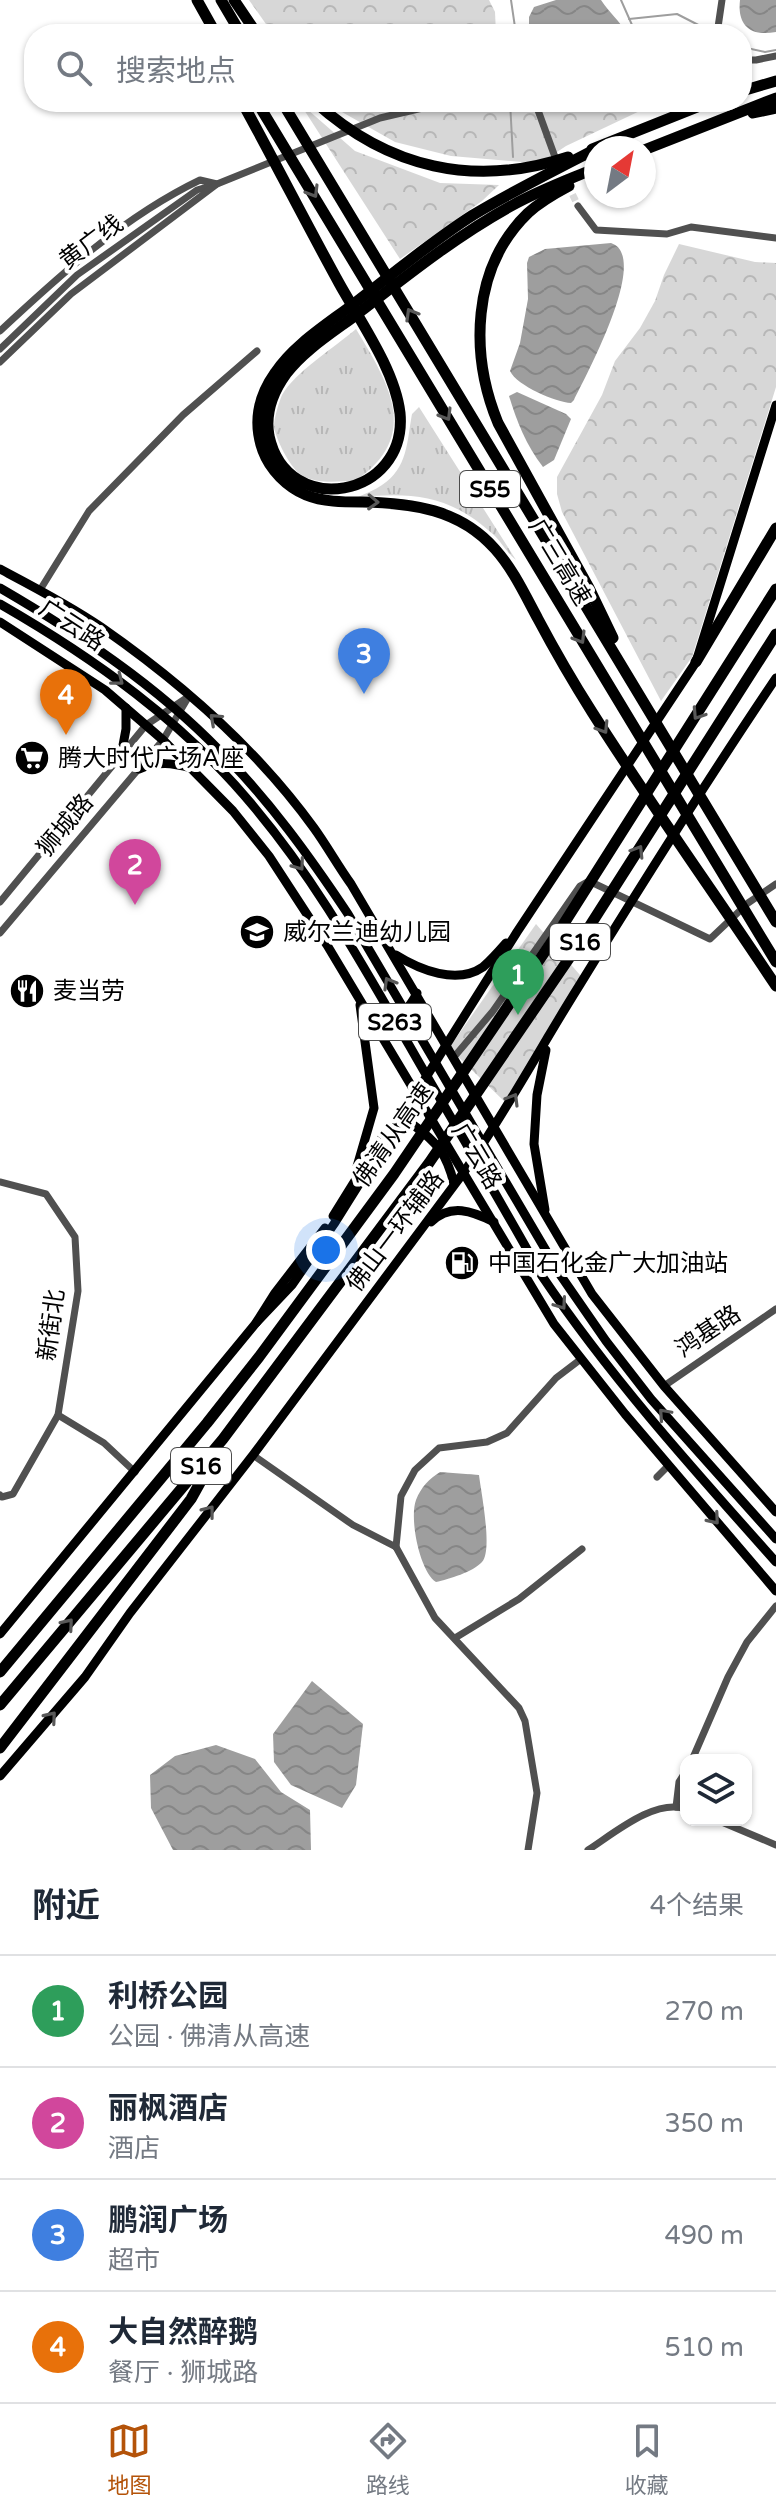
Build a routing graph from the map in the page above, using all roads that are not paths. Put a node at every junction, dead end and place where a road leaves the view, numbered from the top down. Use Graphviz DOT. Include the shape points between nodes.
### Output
graph roads {
  1 [pos="195,0"];
  2 [pos="221,0"];
  3 [pos="234,0"];
  4 [pos="722,0"];
  5 [pos="204,24"];
  6 [pos="210,24"];
  7 [pos="235,24"];
  8 [pos="250,24"];
  9 [pos="719,24"];
  10 [pos="776,56"];
  11 [pos="752,60"];
  12 [pos="776,81"];
  13 [pos="776,88"];
  14 [pos="752,89"];
  15 [pos="752,91"];
  16 [pos="776,98"];
  17 [pos="752,108"];
  18 [pos="776,108"];
  19 [pos="247,112"];
  20 [pos="263,112"];
  21 [pos="288,112"];
  22 [pos="328,112"];
  23 [pos="406,112"];
  24 [pos="539,112"];
  25 [pos="686,112"];
  26 [pos="742,112"];
  27 [pos="732,116"];
  28 [pos="776,117"];
  29 [pos="628,136"];
  30 [pos="656,145"];
  31 [pos="584,152"];
  32 [pos="584,156"];
  33 [pos="555,157"];
  34 [pos="584,175"];
  35 [pos="584,177"];
  36 [pos="217,184"];
  37 [pos="578,206"];
  38 [pos="776,238"];
  39 [pos="423,257"];
  40 [pos="343,319"];
  41 [pos="0,331"];
  42 [pos="0,349"];
  43 [pos="257,351"];
  44 [pos="0,362"];
  45 [pos="776,405"];
  46 [pos="776,528"];
  47 [pos="0,569"];
  48 [pos="0,588"];
  49 [pos="776,589"];
  50 [pos="40,590"];
  51 [pos="0,604"];
  52 [pos="0,622"];
  53 [pos="776,634"];
  54 [pos="696,662"];
  55 [pos="776,678"];
  56 [pos="639,693"];
  57 [pos="189,696"];
  58 [pos="126,708"];
  59 [pos="146,725"];
  60 [pos="163,740"];
  61 [pos="121,756"];
  62 [pos="192,768"];
  63 [pos="139,769"];
  64 [pos="776,884"];
  65 [pos="0,902"];
  66 [pos="775,920"];
  67 [pos="517,932"];
  68 [pos="0,933"];
  69 [pos="393,954"];
  70 [pos="776,962"];
  71 [pos="776,986"];
  72 [pos="417,993"];
  73 [pos="358,997"];
  74 [pos="368,1015"];
  75 [pos="549,1038"];
  76 [pos="454,1057"];
  77 [pos="495,1128"];
  78 [pos="464,1172"];
  79 [pos="0,1182"];
  80 [pos="454,1184"];
  81 [pos="348,1189"];
  82 [pos="546,1217"];
  83 [pos="495,1222"];
  84 [pos="420,1233"];
  85 [pos="776,1309"];
  86 [pos="256,1323"];
  87 [pos="581,1359"];
  88 [pos="664,1386"];
  89 [pos="58,1415"];
  90 [pos="223,1439"];
  91 [pos="253,1455"];
  92 [pos="669,1465"];
  93 [pos="135,1472"];
  94 [pos="657,1477"];
  95 [pos="1,1496"];
  96 [pos="776,1512"];
  97 [pos="776,1539"];
  98 [pos="396,1547"];
  99 [pos="582,1549"];
  100 [pos="776,1562"];
  101 [pos="776,1591"];
  102 [pos="776,1606"];
  103 [pos="0,1634"];
  104 [pos="455,1638"];
  105 [pos="0,1672"];
  106 [pos="0,1705"];
  107 [pos="0,1748"];
  108 [pos="695,1754"];
  109 [pos="0,1776"];
  110 [pos="680,1780"];
  111 [pos="676,1807"];
  112 [pos="680,1808"];
  113 [pos="731,1826"];
  114 [pos="776,1846"];
  115 [pos="528,1850"];
  116 [pos="588,1850"];
  1 -- 5 [label="highway"];
  1 -- 6 [label="highway"];
  2 -- 7 [label="highway"];
  3 -- 8 [label="highway"];
  4 -- 9 [label="street"];
  10 -- 11 [label="street"];
  12 -- 14 [label="highway"];
  13 -- 15 [label="highway"];
  16 -- 17 [label="highway"];
  18 -- 27 [label="highway"];
  19 -- 40 [label="highway" via="397,397 397,443 382,469 361,484 322,489 285,469 271,445 268,416 286,374"];
  20 -- 70 [label="highway, 广三高速 / S55, one-way"];
  56 -- 21 [label="highway, 广三高速 / S55, one-way"];
  22 -- 31 [label="highway" via="388,152 452,170 479,173 531,167"];
  23 -- 36 [label="street, 黄广线"];
  24 -- 33 [label="street"];
  25 -- 29 [label="highway"];
  26 -- 27 [label="highway"];
  27 -- 28 [label="highway"];
  27 -- 30 [label="highway"];
  32 -- 39 [label="highway" via="470,217"];
  34 -- 39 [label="highway" via="513,205"];
  35 -- 56 [label="highway" via="544,200 509,235 484,295 480,358 498,423 589,588"];
  36 -- 41 [label="street, 黄广线" via="200,180 167,196 70,266"];
  36 -- 42 [label="street, 黄广线" via="197,190 77,275"];
  36 -- 44 [label="street" via="71,294"];
  37 -- 38 [label="street" via="596,230 667,234 691,227"];
  39 -- 40 [label="highway"];
  40 -- 71 [label="highway, one-way" via="287,357 266,387 257,429 264,456 294,489 319,499 398,503 444,513 495,549 598,721"];
  43 -- 50 [label="street" via="183,415 89,511"];
  45 -- 54 [label="main road"];
  46 -- 54 [label="highway"];
  47 -- 50 [label="main road, S263"];
  97 -- 48 [label="main road, 广云路 / S263, one-way" via="606,1341 561,1276 314,863 267,804 221,751 163,698 108,655"];
  49 -- 105 [label="highway, 佛清从高速 / S16, one-way" via="563,925 373,1203 207,1423"];
  50 -- 57 [label="main road, S263" via="99,626"];
  51 -- 100 [label="main road, 广云路 / S263, one-way" via="107,671 202,752 261,815 329,908 542,1276 605,1364"];
  52 -- 58 [label="main road, 广云路 / S263"];
  90 -- 53 [label="highway, 佛清从高速 / S16, one-way" via="447,1139"];
  54 -- 67 [label="main road"];
  55 -- 75 [label="main road, 佛山一环辅路"];
  56 -- 66 [label="highway, 广三高速 / S55"];
  57 -- 59 [label="street, 狮城路"];
  57 -- 60 [label="street, 狮城路"];
  69 -- 57 [label="main road, 广云路 / S263, one-way" via="313,827 240,742"];
  58 -- 59 [label="main road, 广云路 / S263"];
  58 -- 61 [label="main road"];
  59 -- 60 [label="main road, 广云路 / S263"];
  59 -- 61 [label="street, 狮城路"];
  60 -- 62 [label="main road, 广云路 / S263"];
  60 -- 63 [label="street, 狮城路"];
  61 -- 65 [label="street, 狮城路"];
  62 -- 63 [label="main road" via="166,762"];
  62 -- 73 [label="main road, 广云路 / S263" via="269,856"];
  63 -- 68 [label="street, 狮城路"];
  64 -- 76 [label="street" via="710,939 589,881 580,886 493,1011"];
  67 -- 69 [label="main road" via="482,968 462,975 414,966"];
  67 -- 86 [label="main road" via="323,1241 281,1299"];
  69 -- 72 [label="main road, 广云路 / S263"];
  72 -- 74 [label="main road" via="398,1017 381,1021"];
  72 -- 76 [label="main road, 广云路 / S263"];
  73 -- 74 [label="main road, 广云路 / S263"];
  73 -- 81 [label="main road" via="374,1108"];
  74 -- 78 [label="main road, 广云路 / S263"];
  77 -- 75 [label="main road, 佛山一环辅路, one-way"];
  75 -- 82 [label="main road" via="534,1144"];
  76 -- 77 [label="main road, 广云路 / S263"];
  77 -- 78 [label="main road, 佛山一环辅路"];
  77 -- 82 [label="main road, 广云路 / S263"];
  78 -- 80 [label="main road, 佛山一环辅路"];
  78 -- 83 [label="main road, 广云路 / S263"];
  79 -- 89 [label="street, 新街北" via="46,1194 75,1237 78,1291"];
  80 -- 81 [label="main road" via="450,1163 433,1139 412,1124 387,1129"];
  80 -- 84 [label="main road, 佛山一环辅路"];
  81 -- 86 [label="main road"];
  82 -- 88 [label="main road, 广云路 / S263" via="592,1294"];
  83 -- 84 [label="main road" via="472,1211 454,1210 437,1216"];
  83 -- 87 [label="main road, 广云路 / S263" via="554,1324"];
  84 -- 91 [label="main road, 佛山一环辅路"];
  85 -- 88 [label="street, 鸿基路"];
  86 -- 93 [label="main road"];
  87 -- 92 [label="main road, 广云路 / S263"];
  87 -- 98 [label="street" via="556,1378 507,1433 487,1442 439,1448 415,1470 401,1496"];
  88 -- 96 [label="main road, 广云路 / S263"];
  89 -- 93 [label="street" via="104,1443"];
  89 -- 95 [label="street, 新街北" via="13,1494"];
  106 -- 90 [label="highway, 佛清从高速 / S16, one-way"];
  90 -- 107 [label="highway" via="191,1499"];
  91 -- 98 [label="street" via="353,1525"];
  109 -- 91 [label="main road, 佛山一环辅路, one-way" via="85,1677"];
  92 -- 94 [label="street"];
  92 -- 101 [label="main road, 广云路 / S263, one-way"];
  93 -- 103 [label="main road"];
  98 -- 104 [label="street" via="435,1618"];
  99 -- 104 [label="street" via="519,1599"];
  102 -- 108 [label="street" via="740,1655"];
  104 -- 115 [label="street" via="509,1694 525,1721 537,1793"];
  110 -- 111 [label="street"];
  111 -- 112 [label="street"];
  111 -- 116 [label="street" via="645,1813"];
  113 -- 114 [label="street"];
}
